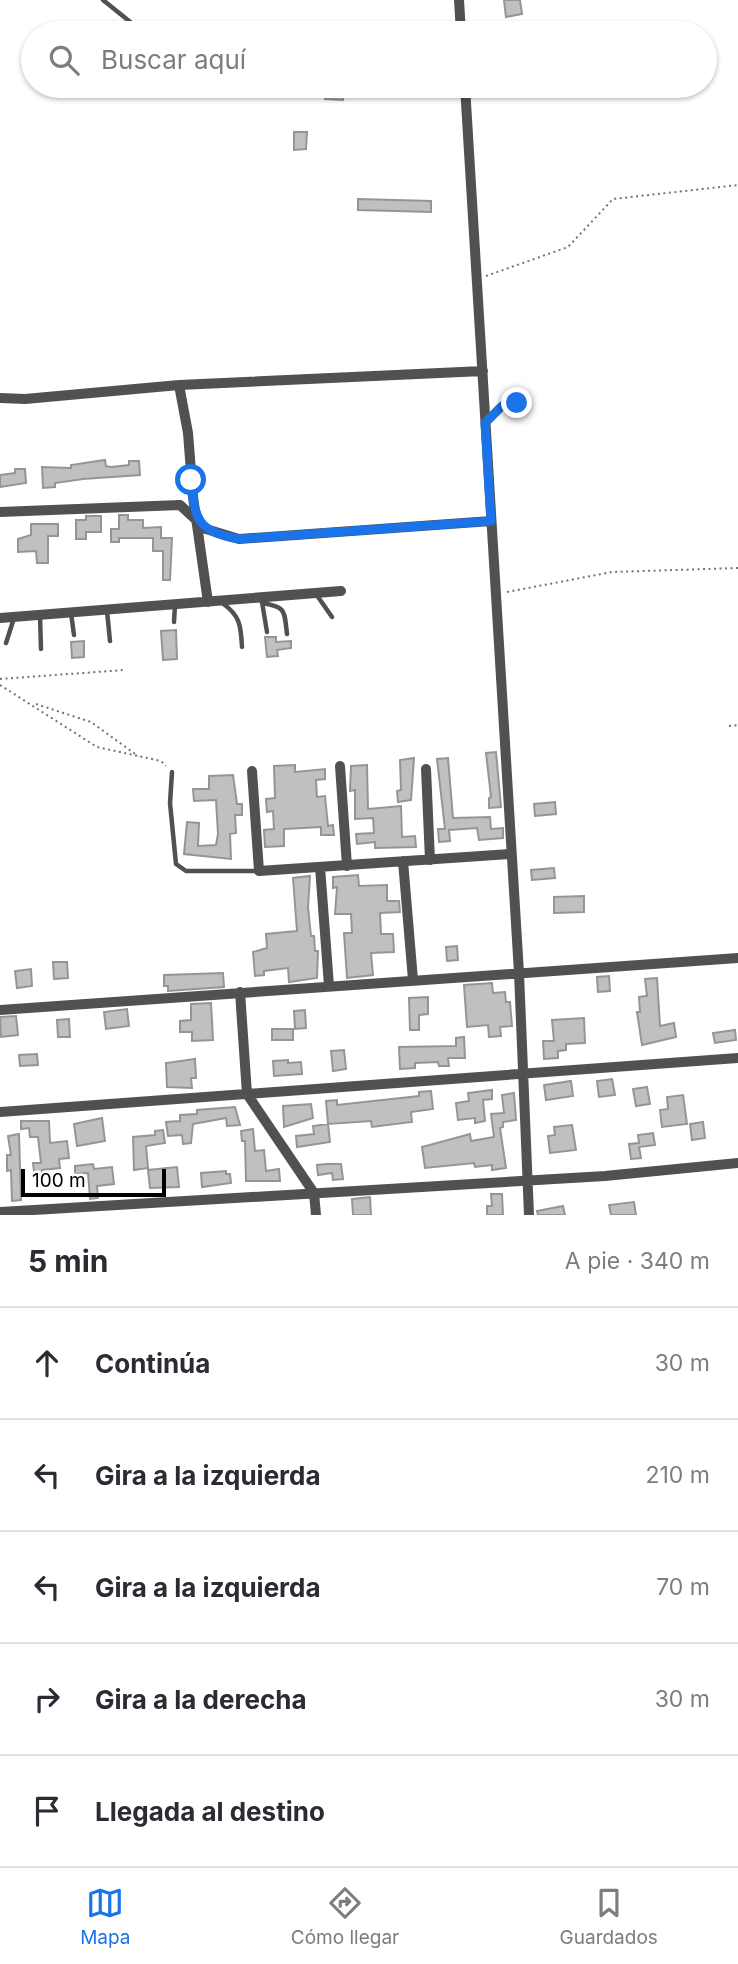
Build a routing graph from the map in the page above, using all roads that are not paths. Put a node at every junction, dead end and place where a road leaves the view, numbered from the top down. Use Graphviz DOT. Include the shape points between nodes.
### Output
graph roads {
  1 [pos="103,0"];
  2 [pos="460,0"];
  3 [pos="129,21"];
  4 [pos="461,21"];
  5 [pos="466,98"];
  6 [pos="483,371"];
  7 [pos="179,385"];
  8 [pos="0,398"];
  9 [pos="517,403"];
  10 [pos="485,423"];
  11 [pos="0,512"];
  12 [pos="195,517"];
  13 [pos="491,521"];
  14 [pos="341,591"];
  15 [pos="316,593"];
  16 [pos="262,600"];
  17 [pos="213,601"];
  18 [pos="175,604"];
  19 [pos="107,610"];
  20 [pos="71,612"];
  21 [pos="40,615"];
  22 [pos="14,617"];
  23 [pos="332,617"];
  24 [pos="0,618"];
  25 [pos="174,622"];
  26 [pos="267,632"];
  27 [pos="287,634"];
  28 [pos="74,635"];
  29 [pos="110,641"];
  30 [pos="6,643"];
  31 [pos="242,647"];
  32 [pos="41,649"];
  33 [pos="340,766"];
  34 [pos="426,769"];
  35 [pos="252,771"];
  36 [pos="173,772"];
  37 [pos="511,854"];
  38 [pos="430,860"];
  39 [pos="403,862"];
  40 [pos="347,866"];
  41 [pos="320,867"];
  42 [pos="259,871"];
  43 [pos="738,959"];
  44 [pos="519,973"];
  45 [pos="413,980"];
  46 [pos="329,986"];
  47 [pos="240,992"];
  48 [pos="0,1010"];
  49 [pos="738,1058"];
  50 [pos="523,1074"];
  51 [pos="247,1094"];
  52 [pos="0,1112"];
  53 [pos="738,1163"];
  54 [pos="527,1180"];
  55 [pos="314,1193"];
  56 [pos="0,1213"];
  57 [pos="316,1215"];
  58 [pos="529,1215"];
  1 -- 3 [label="lane"];
  2 -- 4 [label="street"];
  5 -- 6 [label="street"];
  6 -- 7 [label="street"];
  6 -- 10 [label="street"];
  7 -- 8 [label="street"];
  7 -- 12 [label="street"];
  9 -- 10 [label="lane" via="502,406"];
  10 -- 13 [label="street"];
  11 -- 12 [label="street" via="180,505"];
  12 -- 13 [label="street" via="206,529 239,539"];
  12 -- 17 [label="street"];
  13 -- 37 [label="street"];
  14 -- 15 [label="street"];
  15 -- 16 [label="street"];
  15 -- 23 [label="lane"];
  16 -- 17 [label="street"];
  16 -- 26 [label="lane"];
  16 -- 27 [label="lane" via="284,610"];
  17 -- 18 [label="street"];
  17 -- 31 [label="lane" via="234,611 240,620"];
  18 -- 19 [label="street"];
  18 -- 25 [label="lane"];
  19 -- 20 [label="street"];
  19 -- 29 [label="lane"];
  20 -- 21 [label="street"];
  20 -- 28 [label="lane"];
  21 -- 22 [label="street"];
  21 -- 32 [label="lane"];
  22 -- 24 [label="street"];
  22 -- 30 [label="lane"];
  33 -- 40 [label="street"];
  34 -- 38 [label="street"];
  35 -- 42 [label="street"];
  36 -- 42 [label="lane" via="170,803 176,864 186,871"];
  37 -- 38 [label="street"];
  37 -- 44 [label="street"];
  38 -- 39 [label="street"];
  39 -- 40 [label="street"];
  39 -- 45 [label="street"];
  40 -- 41 [label="street"];
  41 -- 42 [label="street"];
  41 -- 46 [label="street"];
  43 -- 44 [label="street"];
  44 -- 45 [label="street"];
  44 -- 50 [label="street"];
  45 -- 46 [label="street"];
  46 -- 47 [label="street"];
  47 -- 48 [label="street"];
  47 -- 51 [label="street"];
  49 -- 50 [label="street"];
  50 -- 51 [label="street"];
  50 -- 54 [label="street"];
  51 -- 52 [label="street"];
  51 -- 55 [label="street"];
  53 -- 54 [label="street"];
  54 -- 55 [label="street"];
  54 -- 58 [label="street"];
  55 -- 56 [label="street"];
  55 -- 57 [label="street"];
}
